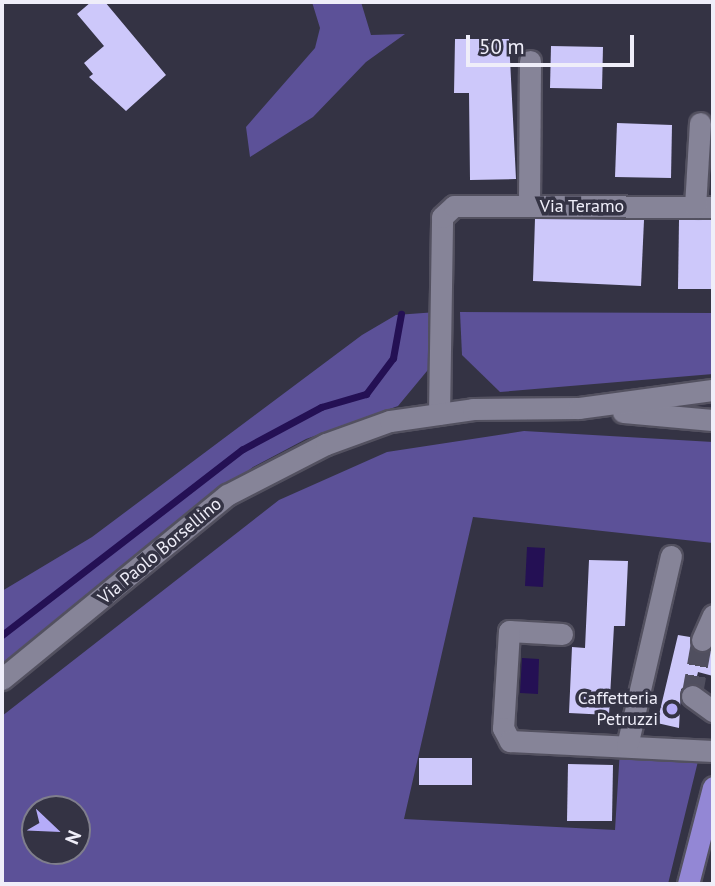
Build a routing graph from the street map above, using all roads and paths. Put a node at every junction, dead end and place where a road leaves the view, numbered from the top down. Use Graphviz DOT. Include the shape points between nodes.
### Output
graph roads {
  1 [pos="530,61"];
  2 [pos="700,123"];
  3 [pos="529,206"];
  4 [pos="704,207"];
  5 [pos="713,390"];
  6 [pos="579,408"];
  7 [pos="439,414"];
  8 [pos="713,420"];
  9 [pos="671,556"];
  10 [pos="713,615"];
  11 [pos="562,634"];
  12 [pos="702,640"];
  13 [pos="2,679"];
  14 [pos="692,696"];
  15 [pos="713,710"];
  16 [pos="627,746"];
  17 [pos="713,751"];
  18 [pos="713,787"];
  19 [pos="688,884"];
  1 -- 3 [label="street, Via Teramo"];
  2 -- 4 [label="street, Via Teramo"];
  3 -- 4 [label="street, Via Teramo"];
  3 -- 7 [label="street" via="454,206 442,217"];
  5 -- 6 [label="street, Via Paolo Borsellino"];
  6 -- 7 [label="street, Via Paolo Borsellino"];
  6 -- 8 [label="street, Via Paolo Borsellino"];
  7 -- 13 [label="street, Via Paolo Borsellino" via="390,421 326,444 227,495"];
  9 -- 16 [label="street"];
  10 -- 12 [label="street"];
  11 -- 16 [label="street" via="509,631 503,728 510,741"];
  14 -- 15 [label="street"];
  16 -- 17 [label="street"];
  18 -- 19 [label="main road"];
}
